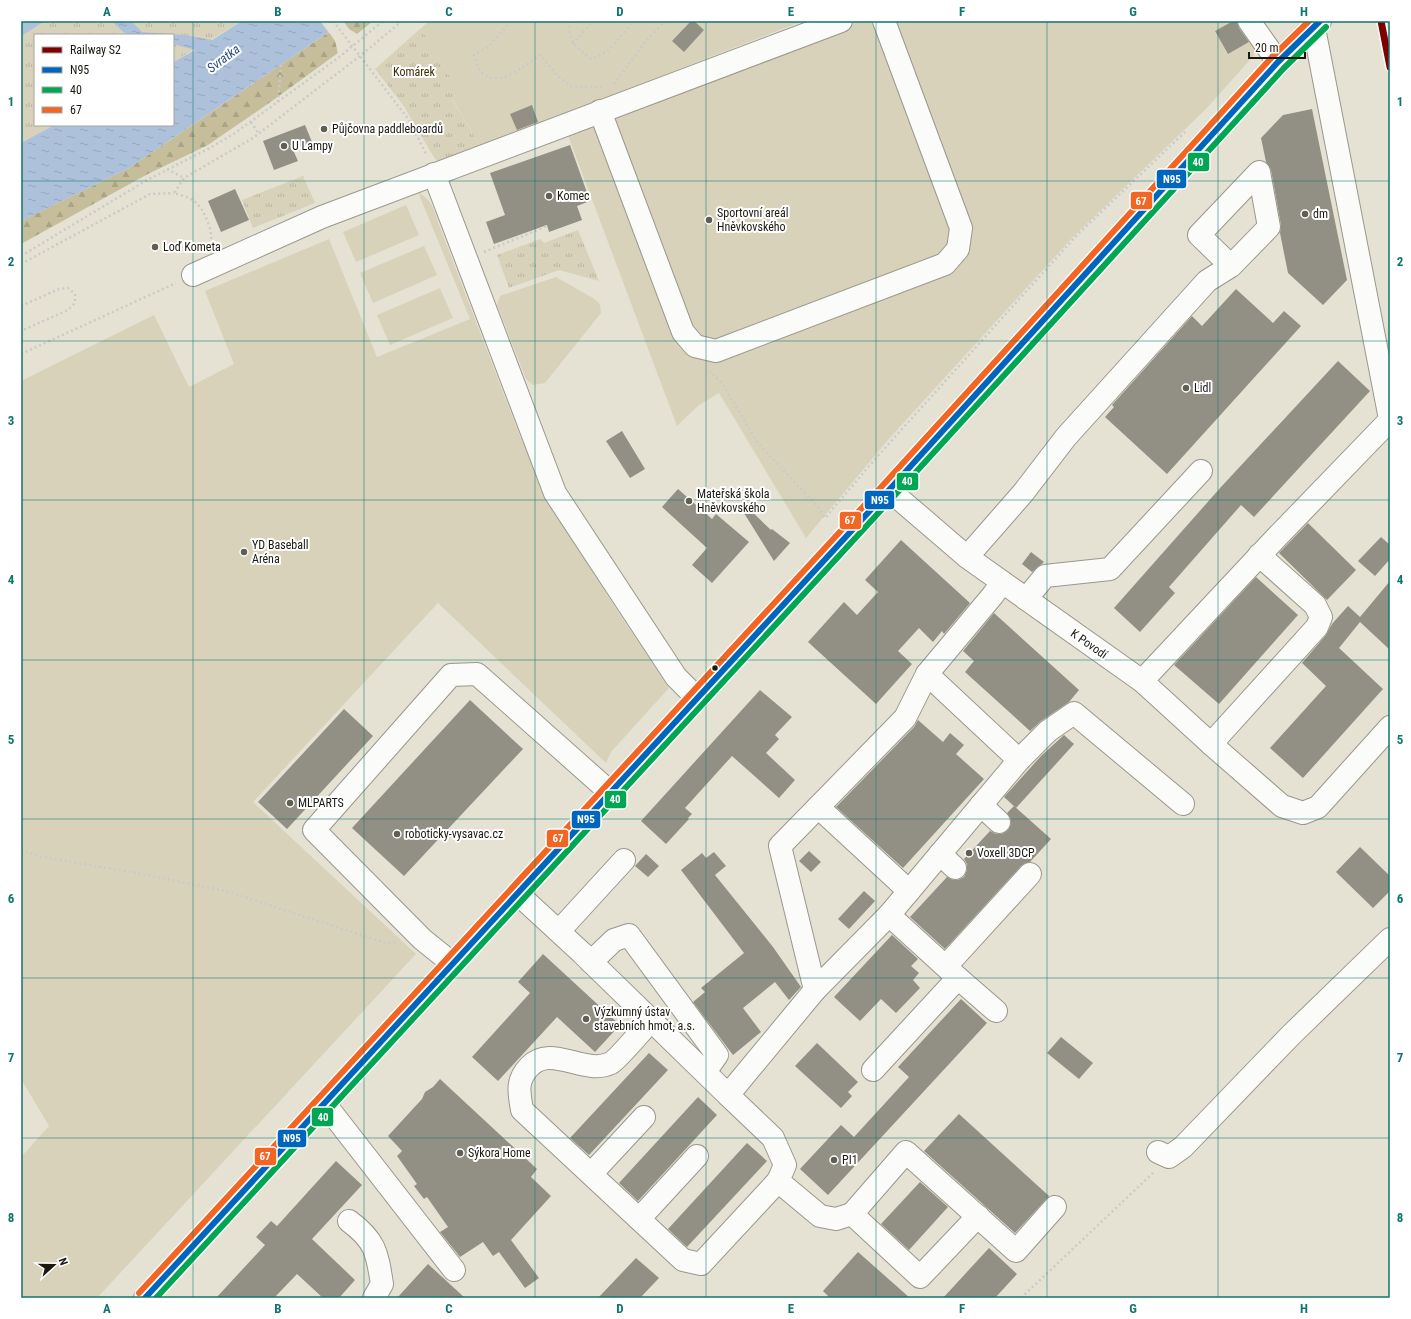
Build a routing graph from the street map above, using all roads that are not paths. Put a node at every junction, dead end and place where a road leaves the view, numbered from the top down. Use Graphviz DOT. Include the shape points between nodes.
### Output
graph roads {
  1 [pos="841,21"];
  2 [pos="884,21"];
  3 [pos="1249,21"];
  4 [pos="1317,24"];
  5 [pos="1278,62"];
  6 [pos="600,111"];
  7 [pos="434,174"];
  8 [pos="1231,266"];
  9 [pos="194,275"];
  10 [pos="1386,379"];
  11 [pos="1390,419"];
  12 [pos="1201,471"];
  13 [pos="889,490"];
  14 [pos="1259,556"];
  15 [pos="967,557"];
  16 [pos="1002,582"];
  17 [pos="1026,599"];
  18 [pos="927,674"];
  19 [pos="1142,681"];
  20 [pos="697,698"];
  21 [pos="1390,727"];
  22 [pos="1211,744"];
  23 [pos="1019,760"];
  24 [pos="611,793"];
  25 [pos="1183,804"];
  26 [pos="982,805"];
  27 [pos="818,807"];
  28 [pos="999,822"];
  29 [pos="624,860"];
  30 [pos="1030,874"];
  31 [pos="909,891"];
  32 [pos="518,894"];
  33 [pos="889,915"];
  34 [pos="559,931"];
  35 [pos="1390,939"];
  36 [pos="591,962"];
  37 [pos="453,964"];
  38 [pos="952,972"];
  39 [pos="815,990"];
  40 [pos="996,1011"];
  41 [pos="651,1020"];
  42 [pos="873,1070"];
  43 [pos="705,1072"];
  44 [pos="728,1095"];
  45 [pos="325,1104"];
  46 [pos="644,1117"];
  47 [pos="1164,1155"];
  48 [pos="697,1156"];
  49 [pos="591,1174"];
  50 [pos="778,1181"];
  51 [pos="1055,1207"];
  52 [pos="852,1214"];
  53 [pos="978,1216"];
  54 [pos="639,1219"];
  55 [pos="349,1222"];
  56 [pos="454,1270"];
  57 [pos="145,1298"];
  58 [pos="374,1298"];
  1 -- 6 [label="main road"];
  2 -- 6 [label="main road" via="961,228 958,249 945,264 716,351 694,346 683,332"];
  3 -- 5 [label="main road"];
  4 -- 5 [label="main road"];
  4 -- 10 [label="main road"];
  5 -- 13 [label="main road"];
  6 -- 7 [label="main road"];
  7 -- 9 [label="main road" via="322,217"];
  7 -- 20 [label="main road" via="555,493 676,677"];
  8 -- 15 [label="main road" via="1207,281 1066,437 1023,493"];
  10 -- 11 [label="main road"];
  11 -- 14 [label="main road"];
  12 -- 17 [label="main road" via="1110,569 1045,576"];
  13 -- 15 [label="main road, K Povodí"];
  13 -- 20 [label="main road"];
  14 -- 19 [label="main road"];
  14 -- 22 [label="main road" via="1315,605 1321,617 1317,627"];
  15 -- 16 [label="main road, K Povodí"];
  16 -- 17 [label="main road, K Povodí"];
  16 -- 18 [label="main road"];
  17 -- 19 [label="main road, K Povodí"];
  18 -- 23 [label="main road"];
  18 -- 27 [label="main road" via="905,718"];
  19 -- 22 [label="main road, K Povodí"];
  20 -- 24 [label="main road"];
  21 -- 22 [label="main road, K Povodí" via="1318,807 1303,813 1282,806"];
  23 -- 25 [label="main road" via="1048,731 1074,713"];
  23 -- 26 [label="main road"];
  24 -- 32 [label="main road"];
  24 -- 37 [label="main road" via="477,674 451,675 314,830 422,939"];
  26 -- 28 [label="main road"];
  26 -- 31 [label="main road" via="948,861"];
  27 -- 31 [label="main road"];
  27 -- 39 [label="main road" via="780,846"];
  29 -- 34 [label="main road"];
  30 -- 38 [label="main road"];
  31 -- 33 [label="main road"];
  32 -- 34 [label="main road"];
  32 -- 37 [label="main road"];
  33 -- 38 [label="main road"];
  33 -- 39 [label="main road"];
  34 -- 36 [label="main road"];
  35 -- 47 [label="main road" via="1291,1035 1183,1147"];
  36 -- 41 [label="main road"];
  36 -- 43 [label="main road" via="614,940 629,935 717,1055"];
  37 -- 45 [label="main road"];
  38 -- 40 [label="main road"];
  38 -- 42 [label="main road"];
  39 -- 44 [label="main road"];
  41 -- 43 [label="main road"];
  41 -- 49 [label="main road" via="612,1063 594,1067 546,1057 533,1062 521,1076 519,1093 522,1110"];
  43 -- 44 [label="main road"];
  44 -- 50 [label="main road" via="773,1138 785,1165"];
  45 -- 56 [label="main road"];
  45 -- 57 [label="main road"];
  46 -- 49 [label="main road"];
  48 -- 54 [label="main road"];
  49 -- 54 [label="main road"];
  50 -- 52 [label="main road" via="820,1216 836,1219"];
  50 -- 54 [label="main road" via="701,1264 683,1260"];
  51 -- 53 [label="main road" via="1016,1251"];
  52 -- 53 [label="main road" via="920,1277"];
  52 -- 53 [label="main road" via="906,1152"];
  55 -- 58 [label="main road" via="362,1231 376,1250 382,1284"];
}
